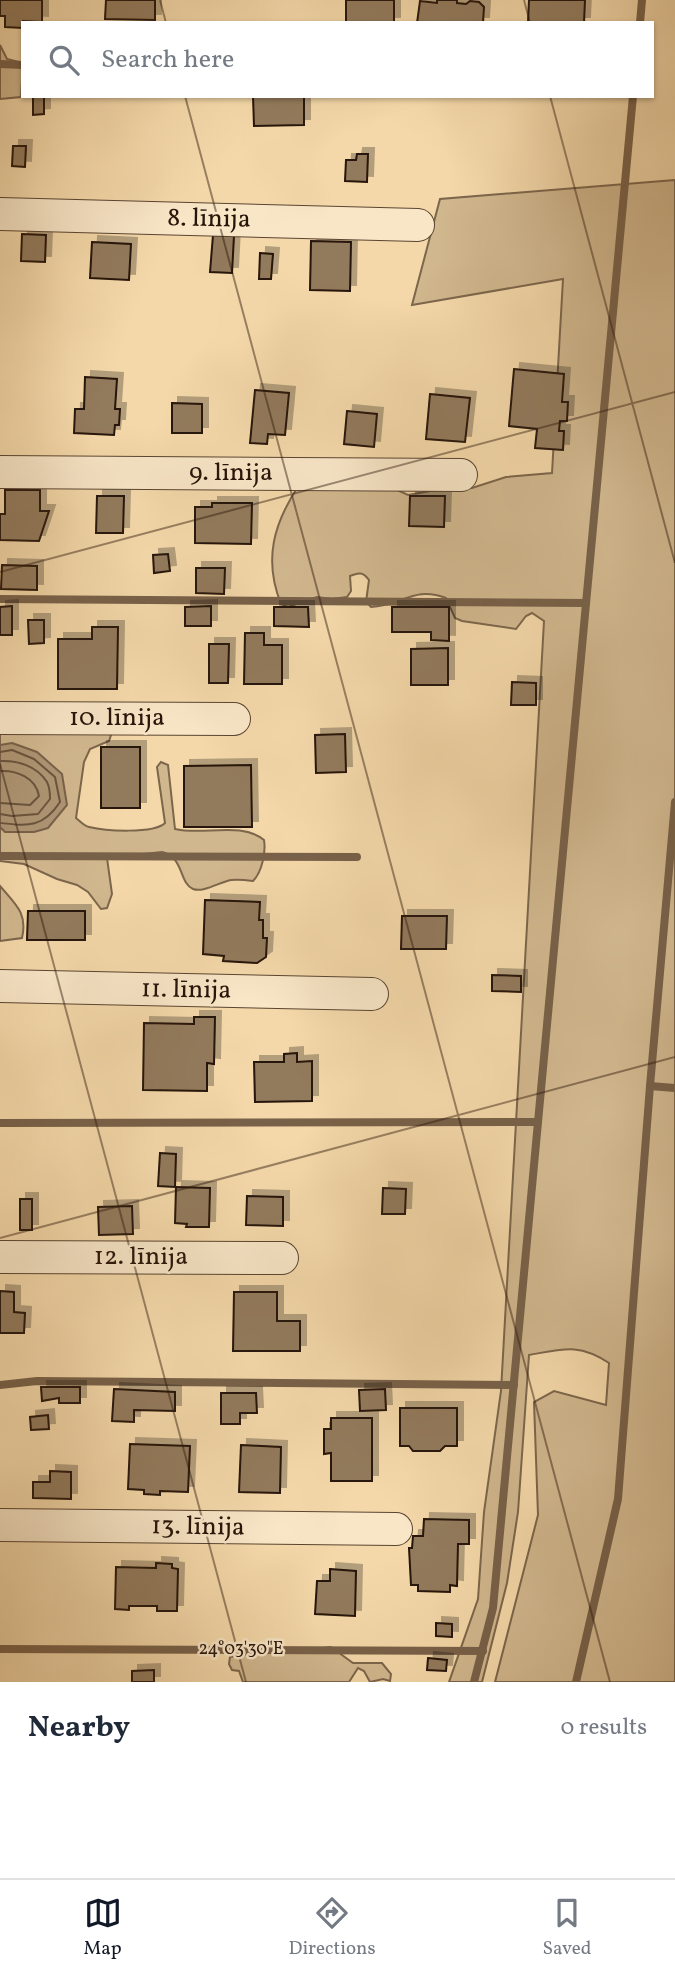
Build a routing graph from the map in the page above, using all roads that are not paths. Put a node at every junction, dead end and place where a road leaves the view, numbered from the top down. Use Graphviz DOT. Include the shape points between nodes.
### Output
graph roads {
  1 [pos="0,214"];
  2 [pos="418,225"];
  3 [pos="0,472"];
  4 [pos="461,475"];
  5 [pos="0,718"];
  6 [pos="234,719"];
  7 [pos="0,986"];
  8 [pos="372,994"];
  9 [pos="0,1257"];
  10 [pos="282,1258"];
  11 [pos="0,1525"];
  12 [pos="396,1529"];
  1 -- 2 [label="street, 8. līnija"];
  3 -- 4 [label="street, 9. līnija"];
  5 -- 6 [label="street, 10. līnija"];
  7 -- 8 [label="street, 11. līnija"];
  9 -- 10 [label="street, 12. līnija"];
  11 -- 12 [label="street, 13. līnija"];
}
